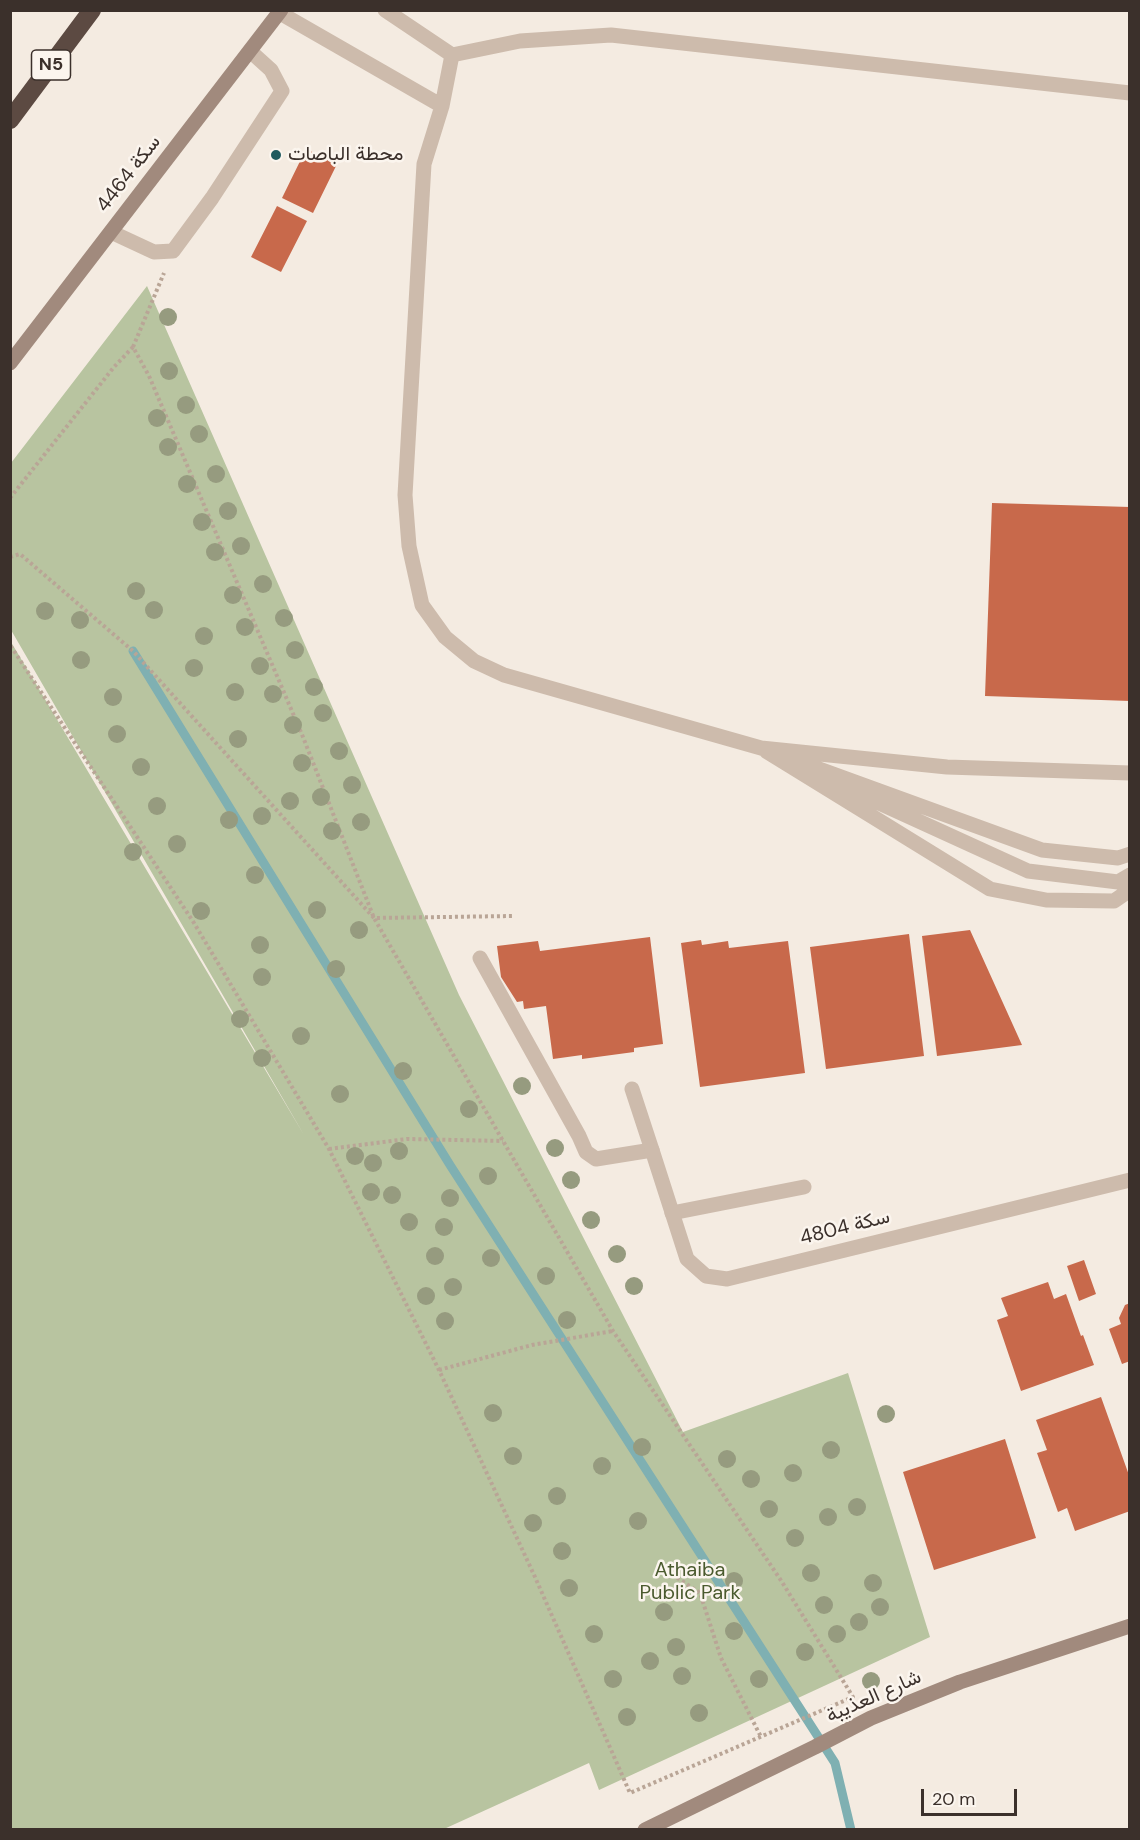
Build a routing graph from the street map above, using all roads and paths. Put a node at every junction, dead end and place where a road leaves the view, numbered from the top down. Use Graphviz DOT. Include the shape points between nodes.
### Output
graph roads {
  1 [pos="92,10"];
  2 [pos="385,10"];
  3 [pos="280,12"];
  4 [pos="250,51"];
  5 [pos="452,55"];
  6 [pos="1130,93"];
  7 [pos="441,106"];
  8 [pos="10,120"];
  9 [pos="111,232"];
  10 [pos="174,251"];
  11 [pos="133,347"];
  12 [pos="10,363"];
  13 [pos="10,498"];
  14 [pos="10,557"];
  15 [pos="10,645"];
  16 [pos="761,748"];
  17 [pos="1130,773"];
  18 [pos="1130,854"];
  19 [pos="1130,875"];
  20 [pos="1130,890"];
  21 [pos="513,916"];
  22 [pos="374,918"];
  23 [pos="480,958"];
  24 [pos="632,1089"];
  25 [pos="504,1141"];
  26 [pos="329,1149"];
  27 [pos="652,1150"];
  28 [pos="1130,1180"];
  29 [pos="804,1187"];
  30 [pos="672,1213"];
  31 [pos="613,1331"];
  32 [pos="439,1370"];
  33 [pos="667,1571"];
  34 [pos="1130,1626"];
  35 [pos="761,1737"];
  36 [pos="645,1830"];
  1 -- 8 [label="highway, N5"];
  2 -- 5 [label="street"];
  3 -- 4 [label="street, سكة 4464"];
  3 -- 7 [label="street"];
  4 -- 9 [label="street, سكة 4464"];
  4 -- 10 [label="street" via="272,70 282,91"];
  5 -- 6 [label="street" via="520,41 611,35"];
  5 -- 7 [label="street"];
  7 -- 16 [label="street" via="424,164 405,495 409,546 422,605 445,638 474,661 504,675"];
  9 -- 10 [label="street" via="154,252"];
  9 -- 12 [label="street, سكة 4464"];
  10 -- 11 [label="path"];
  11 -- 13 [label="path"];
  11 -- 22 [label="path" via="149,376 303,737"];
  14 -- 22 [label="path" via="20,554 133,651"];
  15 -- 26 [label="path" via="194,924"];
  16 -- 17 [label="street" via="947,767"];
  16 -- 18 [label="street" via="1042,850 1118,858"];
  16 -- 19 [label="street" via="1028,871 1118,882"];
  16 -- 20 [label="street" via="990,889 1046,900 1114,901"];
  21 -- 22 [label="path"];
  22 -- 25 [label="path"];
  23 -- 27 [label="street" via="586,1152 596,1159"];
  24 -- 27 [label="street, سكة 4804"];
  25 -- 26 [label="path" via="407,1139"];
  25 -- 31 [label="path"];
  26 -- 32 [label="path"];
  27 -- 30 [label="street, سكة 4804"];
  28 -- 30 [label="street, سكة 4804" via="727,1279 706,1276 687,1259"];
  29 -- 30 [label="street"];
  31 -- 32 [label="path" via="532,1345"];
  31 -- 35 [label="path" via="782,1582 853,1697"];
  32 -- 35 [label="path" via="630,1793"];
  33 -- 35 [label="path" via="700,1593 721,1658"];
  34 -- 36 [label="street, شارع العذيبة" via="960,1682 872,1718"];
}
